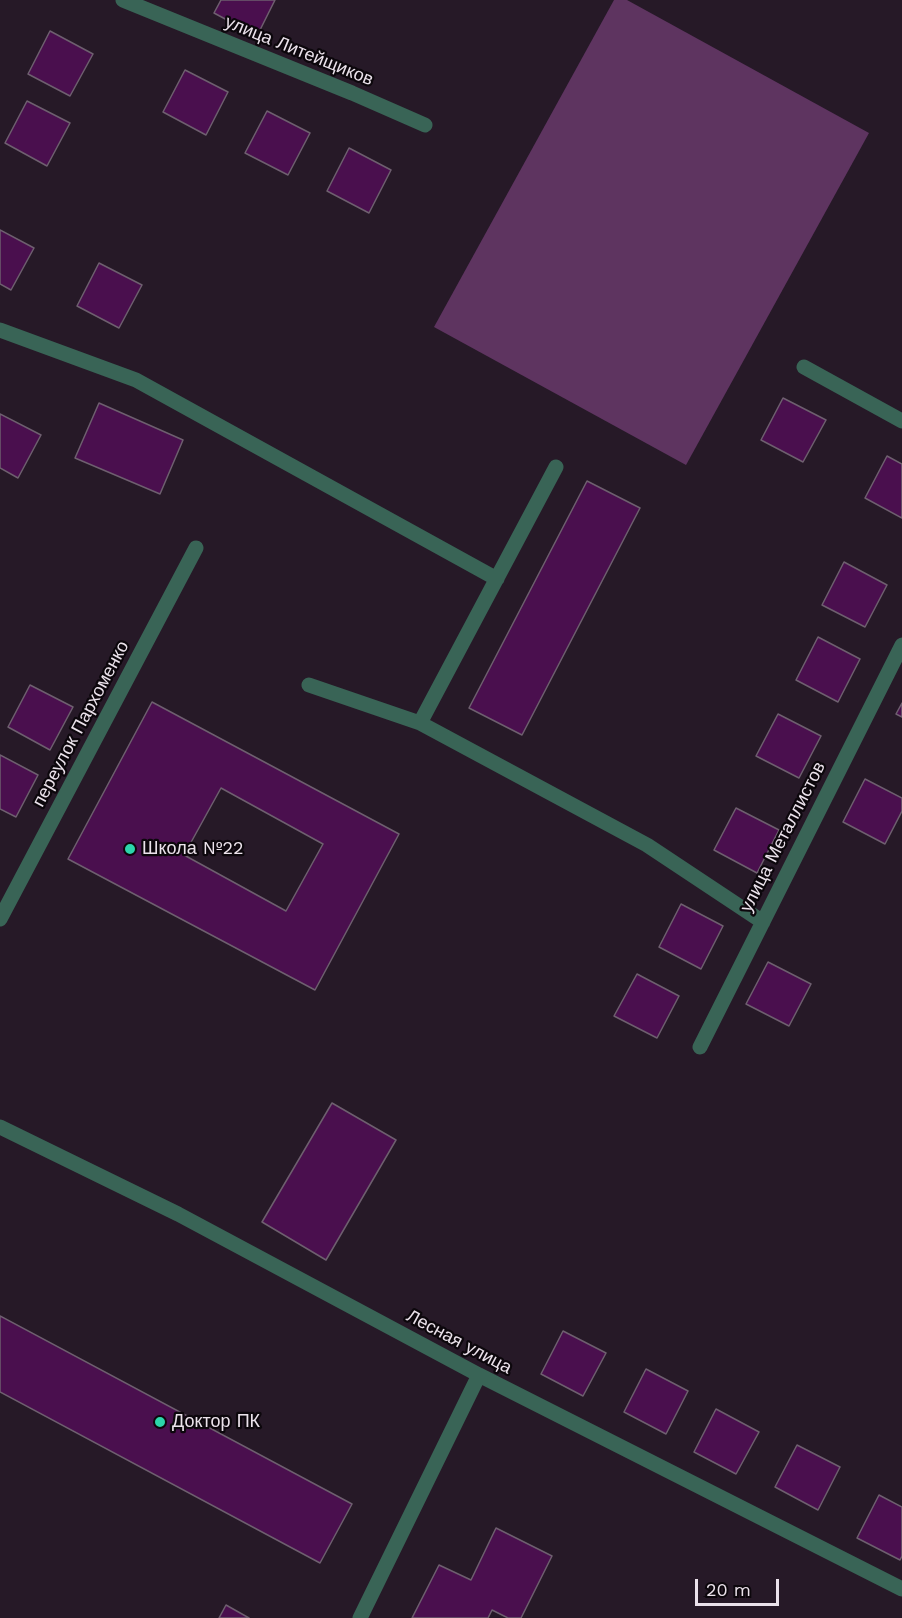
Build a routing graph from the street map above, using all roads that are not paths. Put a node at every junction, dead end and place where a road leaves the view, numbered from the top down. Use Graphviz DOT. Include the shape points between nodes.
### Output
graph roads {
  1 [pos="123,0"];
  2 [pos="425,125"];
  3 [pos="0,330"];
  4 [pos="804,367"];
  5 [pos="902,421"];
  6 [pos="556,467"];
  7 [pos="196,548"];
  8 [pos="496,579"];
  9 [pos="902,645"];
  10 [pos="309,686"];
  11 [pos="420,723"];
  12 [pos="0,919"];
  13 [pos="763,922"];
  14 [pos="700,1047"];
  15 [pos="0,1127"];
  16 [pos="479,1375"];
  17 [pos="902,1589"];
  18 [pos="360,1618"];
  1 -- 2 [label="street, улица Литейщиков"];
  3 -- 8 [label="street" via="136,380"];
  4 -- 5 [label="street"];
  6 -- 8 [label="street"];
  7 -- 12 [label="street, переулок Пархоменко"];
  8 -- 11 [label="street"];
  9 -- 13 [label="street, улица Металлистов"];
  10 -- 11 [label="street"];
  11 -- 13 [label="street" via="646,845"];
  13 -- 14 [label="street, улица Металлистов"];
  15 -- 16 [label="street, Лесная улица" via="178,1214"];
  16 -- 17 [label="street, Лесная улица"];
  16 -- 18 [label="street"];
}
